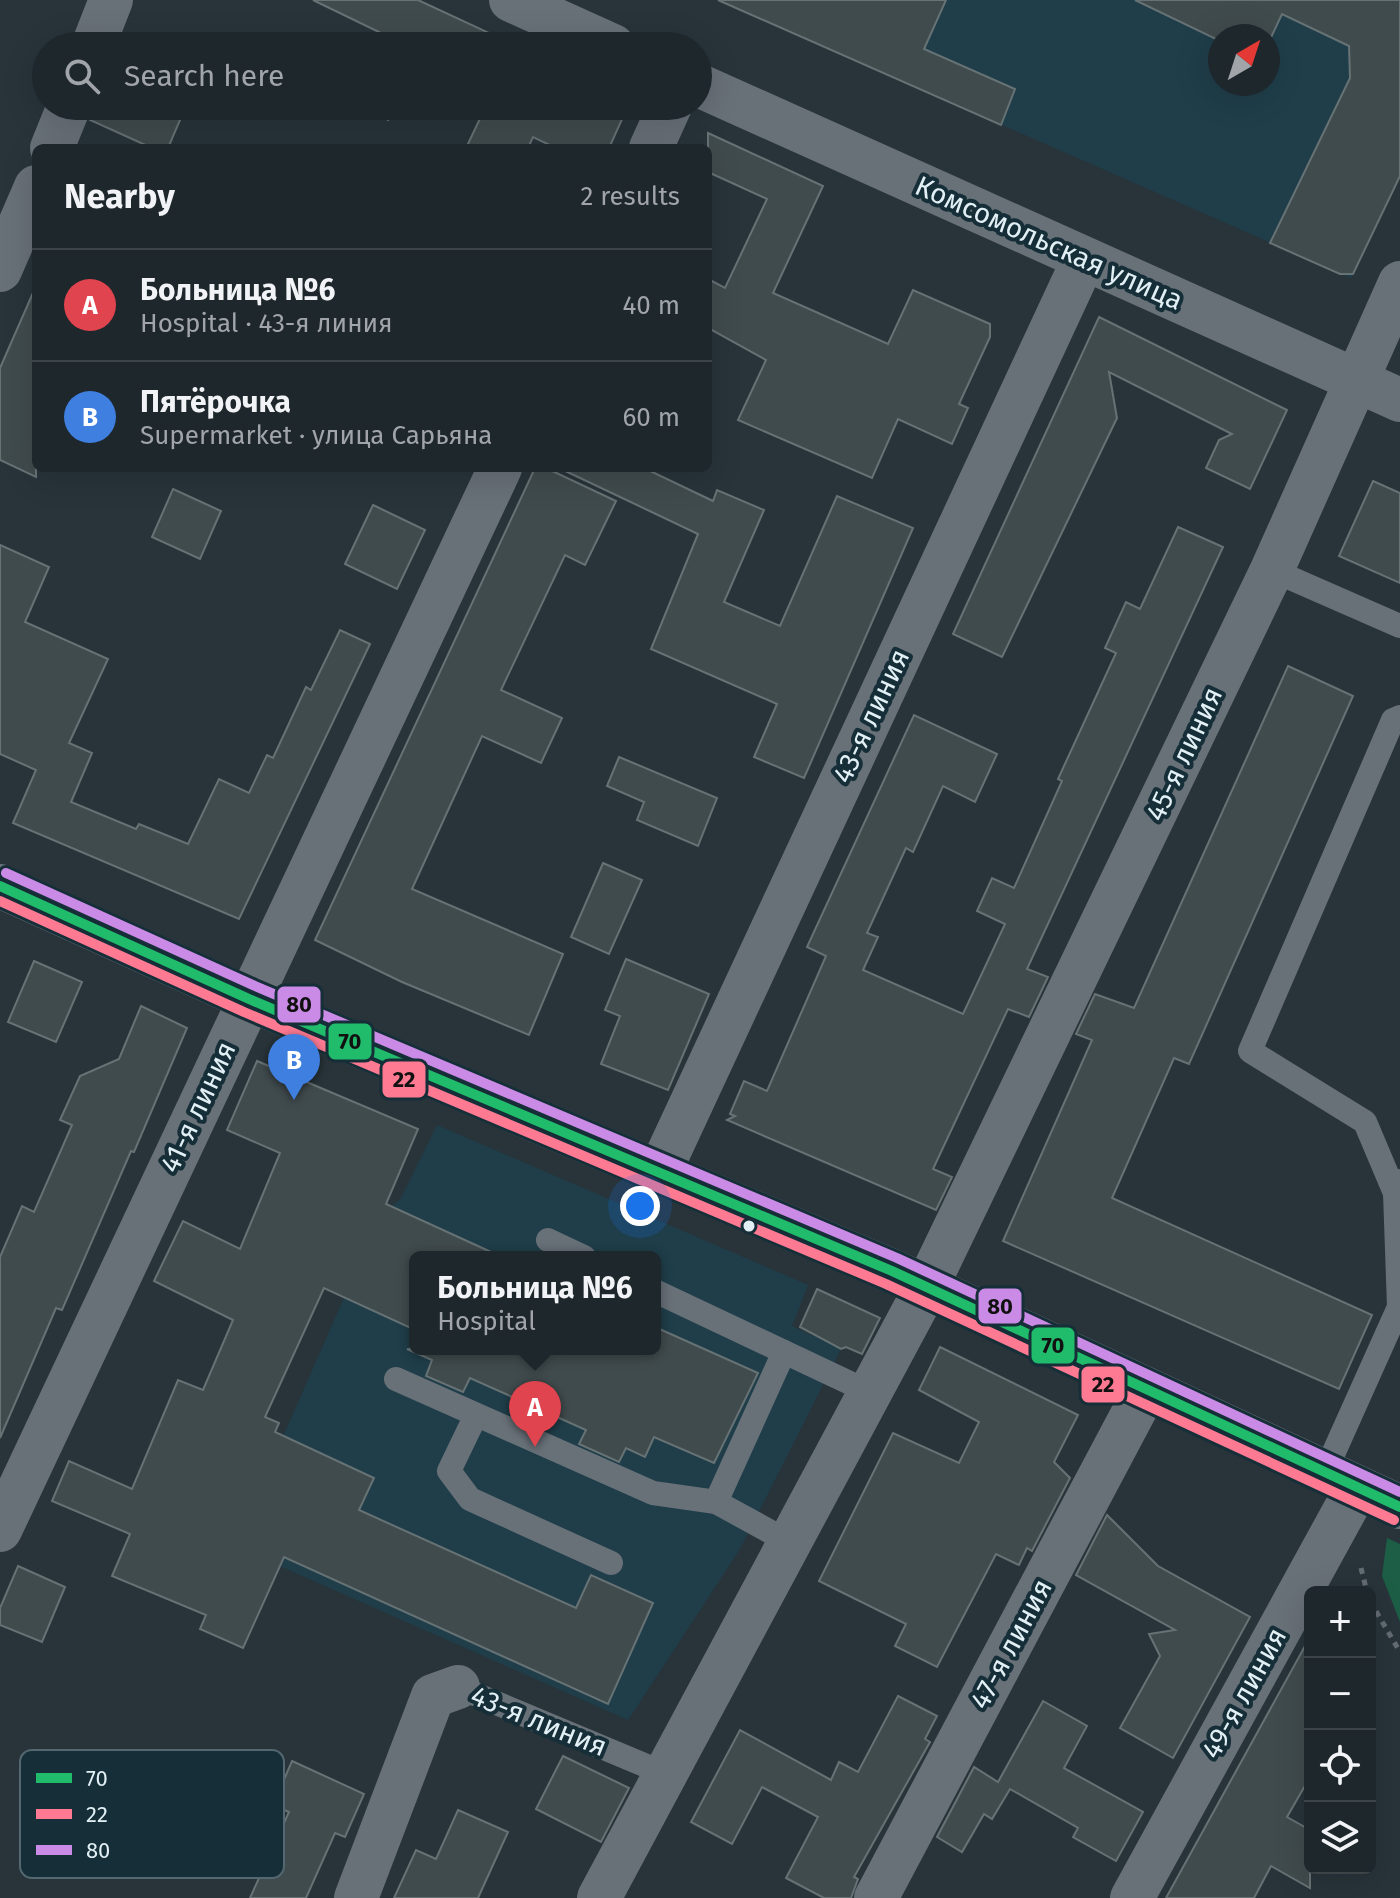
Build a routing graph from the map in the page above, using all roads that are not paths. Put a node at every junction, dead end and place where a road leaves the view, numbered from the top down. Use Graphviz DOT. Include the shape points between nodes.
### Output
graph roads {
  1 [pos="111,0"];
  2 [pos="511,0"];
  3 [pos="98,32"];
  4 [pos="582,32"];
  5 [pos="712,91"];
  6 [pos="63,120"];
  7 [pos="664,120"];
  8 [pos="54,144"];
  9 [pos="653,144"];
  10 [pos="32,196"];
  11 [pos="1084,259"];
  12 [pos="0,270"];
  13 [pos="1400,283"];
  14 [pos="1356,383"];
  15 [pos="1400,400"];
  16 [pos="498,472"];
  17 [pos="1272,570"];
  18 [pos="1400,626"];
  19 [pos="1400,717"];
  20 [pos="0,886"];
  21 [pos="249,999"];
  22 [pos="659,1173"];
  23 [pos="1397,1187"];
  24 [pos="548,1240"];
  25 [pos="571,1251"];
  26 [pos="926,1288"];
  27 [pos="661,1294"];
  28 [pos="784,1352"];
  29 [pos="396,1379"];
  30 [pos="1146,1389"];
  31 [pos="869,1392"];
  32 [pos="476,1415"];
  33 [pos="1341,1480"];
  34 [pos="716,1502"];
  35 [pos="1400,1507"];
  36 [pos="0,1530"];
  37 [pos="789,1542"];
  38 [pos="611,1563"];
  39 [pos="458,1687"];
  40 [pos="666,1774"];
  41 [pos="356,1898"];
  42 [pos="599,1898"];
  43 [pos="876,1898"];
  44 [pos="1132,1898"];
  1 -- 3 [label="street"];
  2 -- 4 [label="street"];
  5 -- 11 [label="street, Комсомольская улица"];
  6 -- 8 [label="street"];
  7 -- 9 [label="street"];
  10 -- 12 [label="street"];
  11 -- 14 [label="street, Комсомольская улица"];
  11 -- 22 [label="street, 43-я линия"];
  13 -- 14 [label="street, 45-я линия"];
  14 -- 15 [label="street, Комсомольская улица"];
  14 -- 17 [label="street, 45-я линия"];
  16 -- 21 [label="street, 41-я линия"];
  17 -- 18 [label="lane"];
  17 -- 26 [label="street, 45-я линия"];
  19 -- 23 [label="lane" via="1393,720 1250,1051 1365,1122"];
  20 -- 21 [label="main road"];
  21 -- 22 [label="main road"];
  21 -- 36 [label="street, 41-я линия"];
  22 -- 26 [label="main road"];
  23 -- 33 [label="lane" via="1399,1307"];
  24 -- 25 [label="lane"];
  26 -- 30 [label="main road"];
  26 -- 31 [label="street, 45-я линия"];
  27 -- 28 [label="lane"];
  28 -- 31 [label="lane"];
  28 -- 34 [label="lane"];
  29 -- 32 [label="lane"];
  30 -- 33 [label="main road"];
  30 -- 43 [label="street, 47-я линия"];
  31 -- 37 [label="street, 45-я линия"];
  32 -- 34 [label="lane" via="653,1493"];
  32 -- 38 [label="lane" via="449,1471 470,1499"];
  33 -- 35 [label="main road"];
  33 -- 44 [label="street, 49-я линия"];
  34 -- 37 [label="lane"];
  37 -- 40 [label="street, 45-я линия"];
  39 -- 40 [label="lane, 43-я линия"];
  39 -- 41 [label="street, 43-я линия" via="433,1696"];
  40 -- 42 [label="street, 45-я линия"];
}
